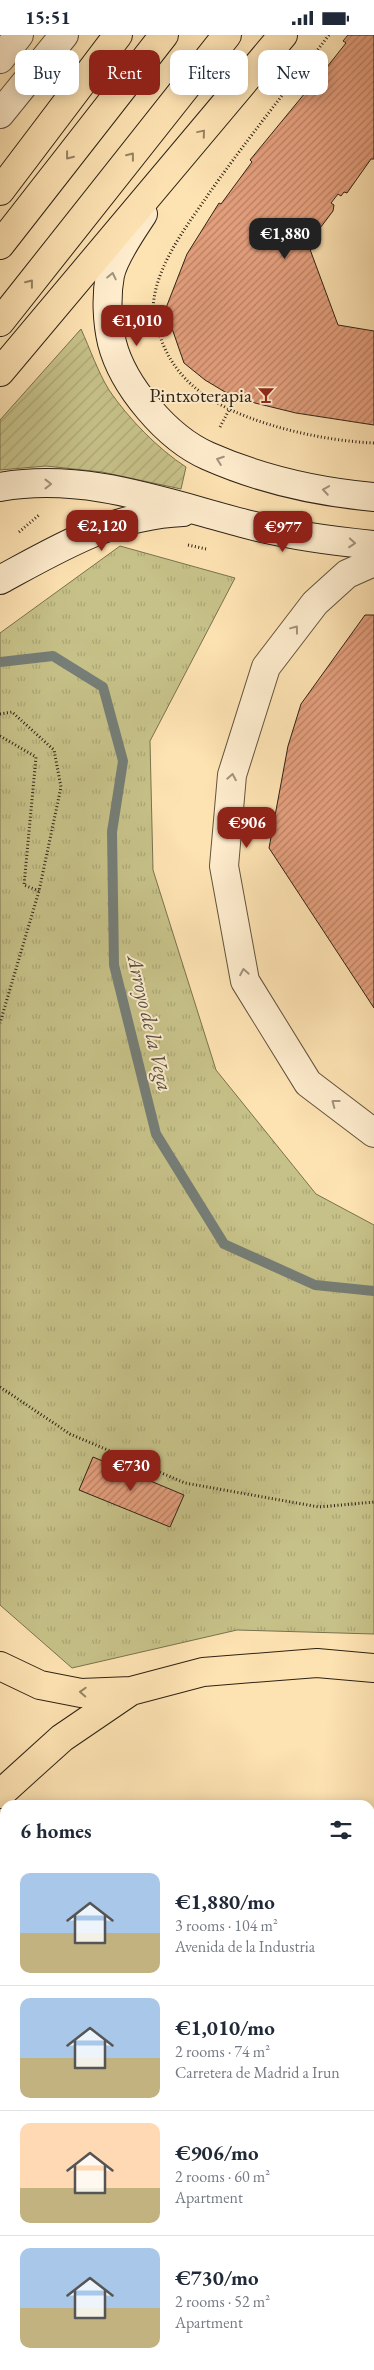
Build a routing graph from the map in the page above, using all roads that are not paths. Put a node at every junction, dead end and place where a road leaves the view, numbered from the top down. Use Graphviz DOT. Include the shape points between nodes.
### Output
graph roads {
  1 [pos="19,35"];
  2 [pos="64,35"];
  3 [pos="118,35"];
  4 [pos="164,35"];
  5 [pos="227,35"];
  6 [pos="284,35"];
  7 [pos="0,59"];
  8 [pos="0,114"];
  9 [pos="171,170"];
  10 [pos="0,191"];
  11 [pos="0,245"];
  12 [pos="0,322"];
  13 [pos="0,372"];
  14 [pos="0,487"];
  15 [pos="374,497"];
  16 [pos="202,511"];
  17 [pos="374,545"];
  18 [pos="374,562"];
  19 [pos="0,581"];
  20 [pos="374,1133"];
  21 [pos="0,1666"];
  22 [pos="374,1668"];
  23 [pos="131,1691"];
  24 [pos="0,1794"];
  1 -- 7 [label="street"];
  2 -- 8 [label="street"];
  3 -- 10 [label="main road"];
  4 -- 11 [label="main road, one-way"];
  12 -- 5 [label="main road, one-way"];
  9 -- 6 [label="main road, one-way"];
  9 -- 13 [label="main road"];
  15 -- 9 [label="street, one-way" via="304,487 207,455 178,438 146,406 128,379 112,345 108,324 110,274 128,238"];
  14 -- 16 [label="street, one-way" via="78,483 144,495"];
  16 -- 17 [label="street, one-way" via="249,525"];
  16 -- 19 [label="street" via="159,513 117,522 57,549"];
  20 -- 18 [label="street, one-way" via="308,1083 245,981 224,865 232,775 266,667 315,603 347,574"];
  23 -- 21 [label="main road, one-way" via="81,1693 40,1685"];
  22 -- 23 [label="main road" via="318,1663 203,1672"];
  23 -- 24 [label="main road" via="62,1738"];
}
